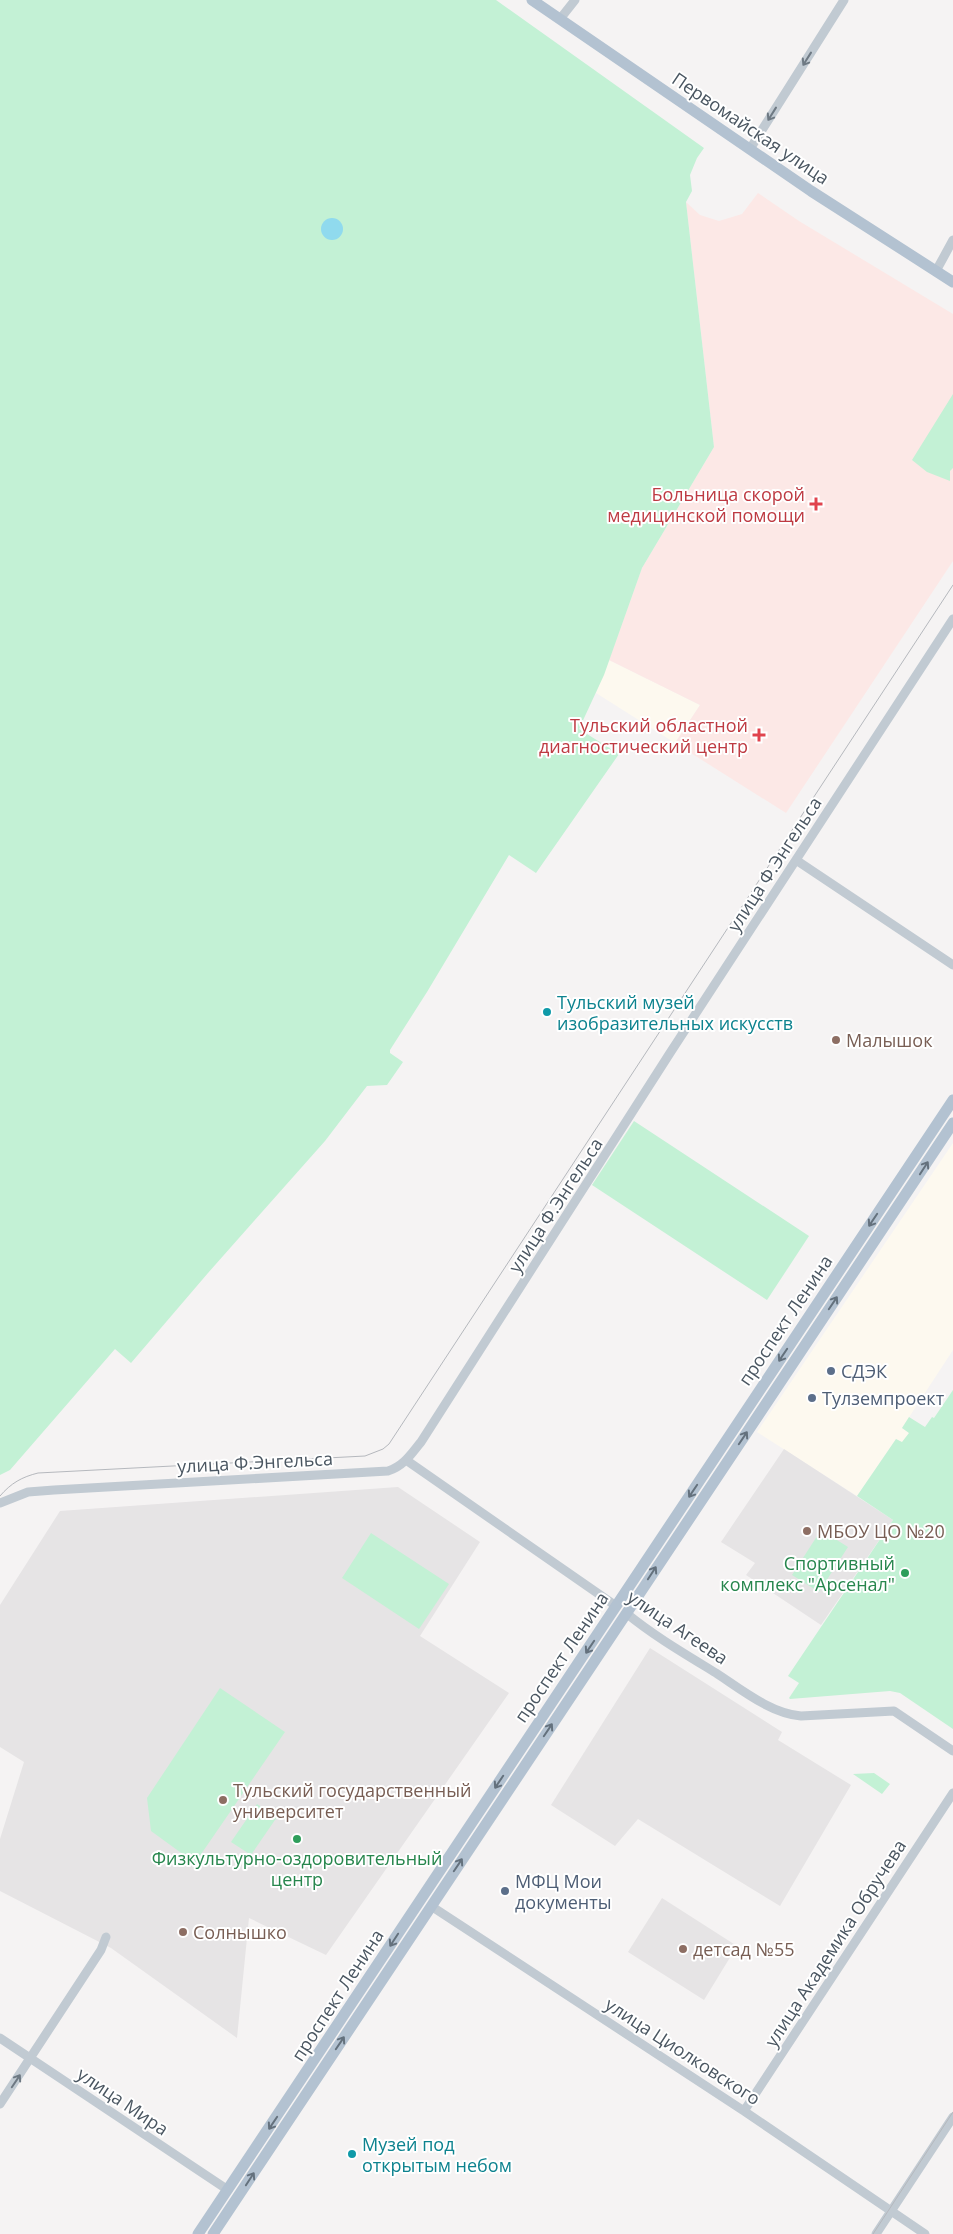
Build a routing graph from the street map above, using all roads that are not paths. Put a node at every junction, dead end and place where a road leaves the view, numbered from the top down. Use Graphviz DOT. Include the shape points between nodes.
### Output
graph roads {
  1 [pos="532,0"];
  2 [pos="575,0"];
  3 [pos="844,0"];
  4 [pos="560,19"];
  5 [pos="750,149"];
  6 [pos="953,240"];
  7 [pos="936,271"];
  8 [pos="953,282"];
  9 [pos="953,619"];
  10 [pos="796,860"];
  11 [pos="953,965"];
  12 [pos="953,1100"];
  13 [pos="953,1123"];
  14 [pos="406,1460"];
  15 [pos="0,1503"];
  16 [pos="621,1610"];
  17 [pos="953,1751"];
  18 [pos="953,1793"];
  19 [pos="421,1899"];
  20 [pos="431,1906"];
  21 [pos="106,1937"];
  22 [pos="0,2038"];
  23 [pos="31,2059"];
  24 [pos="0,2104"];
  25 [pos="744,2111"];
  26 [pos="953,2117"];
  27 [pos="228,2190"];
  28 [pos="238,2197"];
  29 [pos="892,2210"];
  30 [pos="198,2234"];
  31 [pos="213,2234"];
  32 [pos="876,2234"];
  33 [pos="925,2234"];
  1 -- 4 [label="main road, Первомайская улица"];
  2 -- 4 [label="street"];
  3 -- 5 [label="street, one-way"];
  4 -- 5 [label="main road, Первомайская улица"];
  5 -- 7 [label="main road, Первомайская улица"];
  6 -- 7 [label="street"];
  7 -- 8 [label="main road, Первомайская улица"];
  9 -- 10 [label="street, улица Ф.Энгельса"];
  10 -- 11 [label="street"];
  10 -- 14 [label="street, улица Ф.Энгельса"];
  12 -- 16 [label="main road, проспект Ленина, one-way"];
  16 -- 13 [label="main road, проспект Ленина, one-way"];
  14 -- 15 [label="street, улица Ф.Энгельса" via="398,1468 388,1471 28,1492"];
  14 -- 16 [label="street, улица Агеева"];
  16 -- 17 [label="street, улица Агеева" via="649,1632 716,1674 787,1714 894,1711"];
  16 -- 19 [label="main road, проспект Ленина, one-way"];
  20 -- 16 [label="main road, проспект Ленина, one-way"];
  18 -- 25 [label="street, улица Академика Обручева"];
  19 -- 20 [label="main road, улица Циолковского"];
  19 -- 27 [label="main road, проспект Ленина, one-way"];
  20 -- 25 [label="street, улица Циолковского"];
  28 -- 20 [label="main road, проспект Ленина, one-way"];
  21 -- 23 [label="street" via="101,1950"];
  22 -- 23 [label="street, улица Мира"];
  24 -- 23 [label="street, one-way"];
  23 -- 27 [label="street, улица Мира"];
  25 -- 29 [label="street, улица Циолковского"];
  26 -- 29 [label="street"];
  27 -- 28 [label="main road"];
  27 -- 30 [label="main road, проспект Ленина"];
  28 -- 31 [label="main road, проспект Ленина"];
  29 -- 32 [label="street"];
  29 -- 33 [label="street, улица Циолковского"];
}
